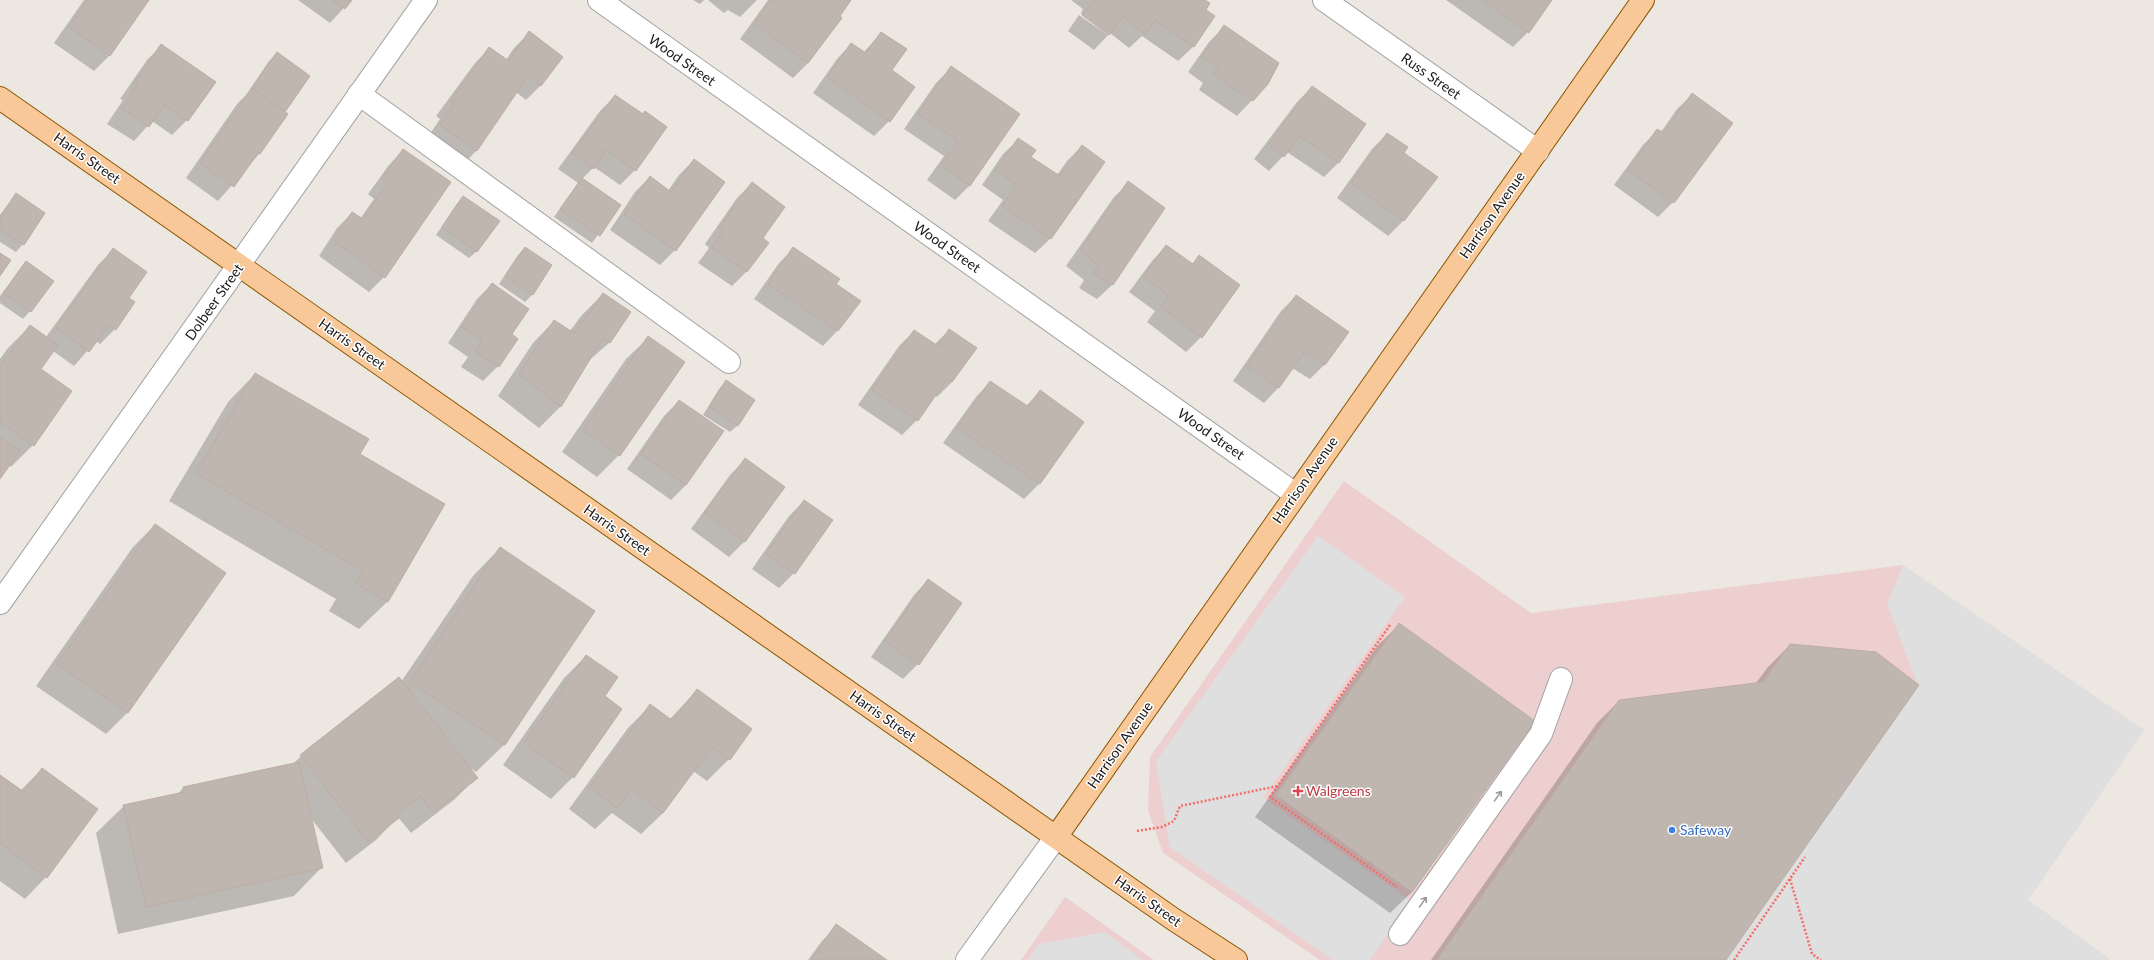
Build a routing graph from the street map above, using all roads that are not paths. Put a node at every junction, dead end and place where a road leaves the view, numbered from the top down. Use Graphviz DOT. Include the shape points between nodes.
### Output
graph roads {
  1 [pos="426,0"];
  2 [pos="598,0"];
  3 [pos="1324,0"];
  4 [pos="1644,0"];
  5 [pos="359,94"];
  6 [pos="0,98"];
  7 [pos="1538,151"];
  8 [pos="239,265"];
  9 [pos="728,362"];
  10 [pos="1295,494"];
  11 [pos="0,603"];
  12 [pos="1561,679"];
  13 [pos="1056,837"];
  14 [pos="1400,934"];
  15 [pos="968,960"];
  16 [pos="1236,960"];
  1 -- 5 [label="street, Dolbeer Street"];
  2 -- 10 [label="street, Wood Street"];
  3 -- 7 [label="street, Russ Street"];
  4 -- 7 [label="main road, Harrison Avenue"];
  5 -- 8 [label="street, Dolbeer Street"];
  5 -- 9 [label="street"];
  6 -- 8 [label="main road, Harris Street"];
  7 -- 10 [label="main road, Harrison Avenue"];
  8 -- 11 [label="street, Dolbeer Street"];
  8 -- 13 [label="main road, Harris Street"];
  10 -- 13 [label="main road, Harrison Avenue"];
  14 -- 12 [label="street, one-way" via="1542,734"];
  13 -- 15 [label="street, Harrison Avenue"];
  13 -- 16 [label="main road, Harris Street"];
}
